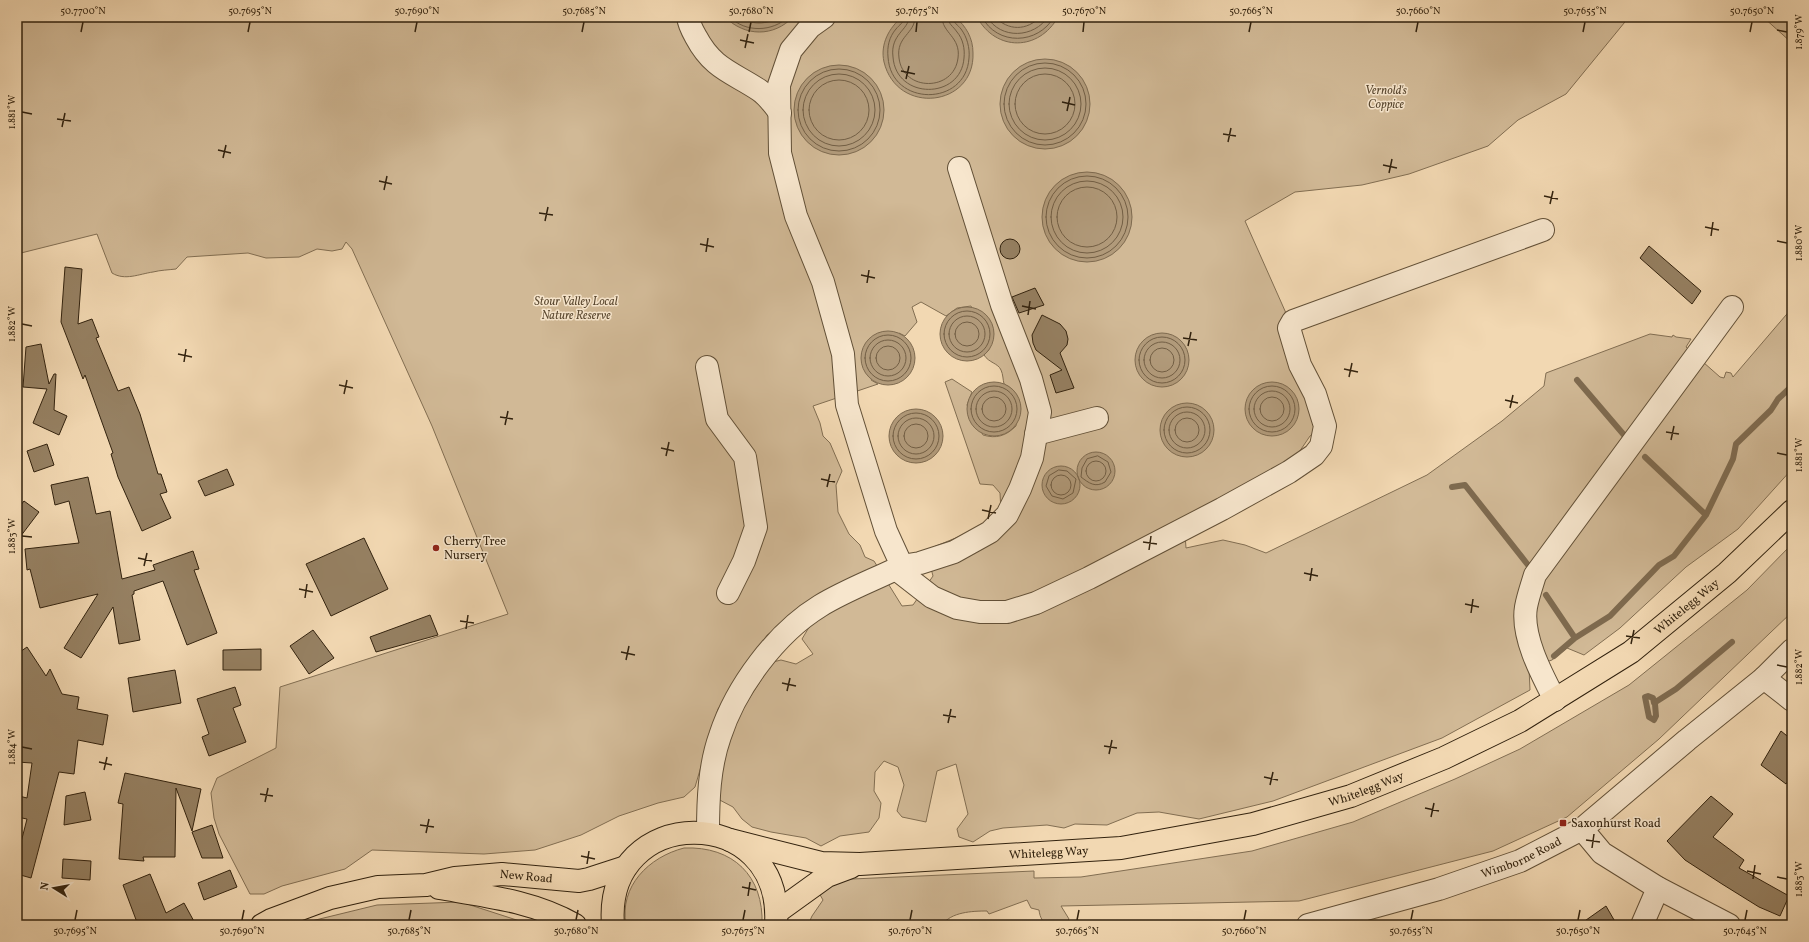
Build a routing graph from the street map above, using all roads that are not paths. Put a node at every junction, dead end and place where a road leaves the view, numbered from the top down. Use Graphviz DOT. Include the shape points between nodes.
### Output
graph roads {
  1 [pos="688,17"];
  2 [pos="824,17"];
  3 [pos="784,70"];
  4 [pos="747,83"];
  5 [pos="780,113"];
  6 [pos="959,168"];
  7 [pos="1543,230"];
  8 [pos="1732,307"];
  9 [pos="706,367"];
  10 [pos="1097,418"];
  11 [pos="1036,434"];
  12 [pos="1792,511"];
  13 [pos="899,567"];
  14 [pos="728,593"];
  15 [pos="1792,650"];
  16 [pos="1764,678"];
  17 [pos="1555,700"];
  18 [pos="1792,700"];
  19 [pos="1582,829"];
  20 [pos="708,833"];
  21 [pos="730,840"];
  22 [pos="860,864"];
  23 [pos="626,867"];
  24 [pos="426,885"];
  25 [pos="1658,888"];
  26 [pos="777,918"];
  27 [pos="262,925"];
  28 [pos="575,925"];
  29 [pos="613,925"];
  30 [pos="1308,925"];
  31 [pos="1642,925"];
  32 [pos="1729,925"];
  1 -- 4 [label="street" via="700,46 712,61"];
  2 -- 3 [label="street" via="810,27 791,50"];
  3 -- 4 [label="street" via="765,82"];
  3 -- 5 [label="street" via="779,86"];
  4 -- 5 [label="street" via="765,95"];
  5 -- 13 [label="street" via="780,153 796,216 823,282 843,354 847,405"];
  6 -- 11 [label="street" via="1002,305 1031,379 1040,412"];
  7 -- 13 [label="street" via="1293,321 1289,328 1293,342 1300,365 1315,394 1324,426 1321,446 1314,455 1288,472 1222,509 1089,578 1007,612 980,612 956,608 932,598 914,585"];
  8 -- 17 [label="street" via="1535,575 1525,609 1527,633 1535,659"];
  9 -- 14 [label="street" via="717,419 745,457 756,527 744,561"];
  10 -- 11 [label="street"];
  11 -- 13 [label="street" via="1032,458 1020,489 1007,515 990,532 954,552"];
  12 -- 17 [label="main road, Whitelegg Way" via="1727,573 1631,652"];
  13 -- 20 [label="street" via="820,606 782,635 760,664 739,694 720,737 710,783"];
  15 -- 16 [label="street, Wimborne Road"];
  16 -- 18 [label="street"];
  16 -- 19 [label="street, Wimborne Road"];
  17 -- 22 [label="main road, Whitelegg Way" via="1520,721 1437,761 1351,796 1254,824 1121,848"];
  19 -- 25 [label="street" via="1602,853"];
  19 -- 30 [label="street, Wimborne Road" via="1520,861 1439,889"];
  20 -- 21 [label="main road"];
  20 -- 23 [label="main road" via="685,832 662,838 642,850"];
  21 -- 22 [label="main road, Whitelegg Way" via="821,863"];
  21 -- 26 [label="main road" via="749,852 764,869 773,890"];
  22 -- 26 [label="main road, Whitelegg Way" via="827,876"];
  23 -- 24 [label="main road, New Road" via="579,881 502,874 455,878"];
  23 -- 29 [label="main road" via="616,888 612,910"];
  24 -- 27 [label="main road, New Road" via="378,887 330,898"];
  24 -- 28 [label="main road, New Road" via="508,899 554,913"];
  25 -- 31 [label="street"];
  25 -- 32 [label="street"];
}
